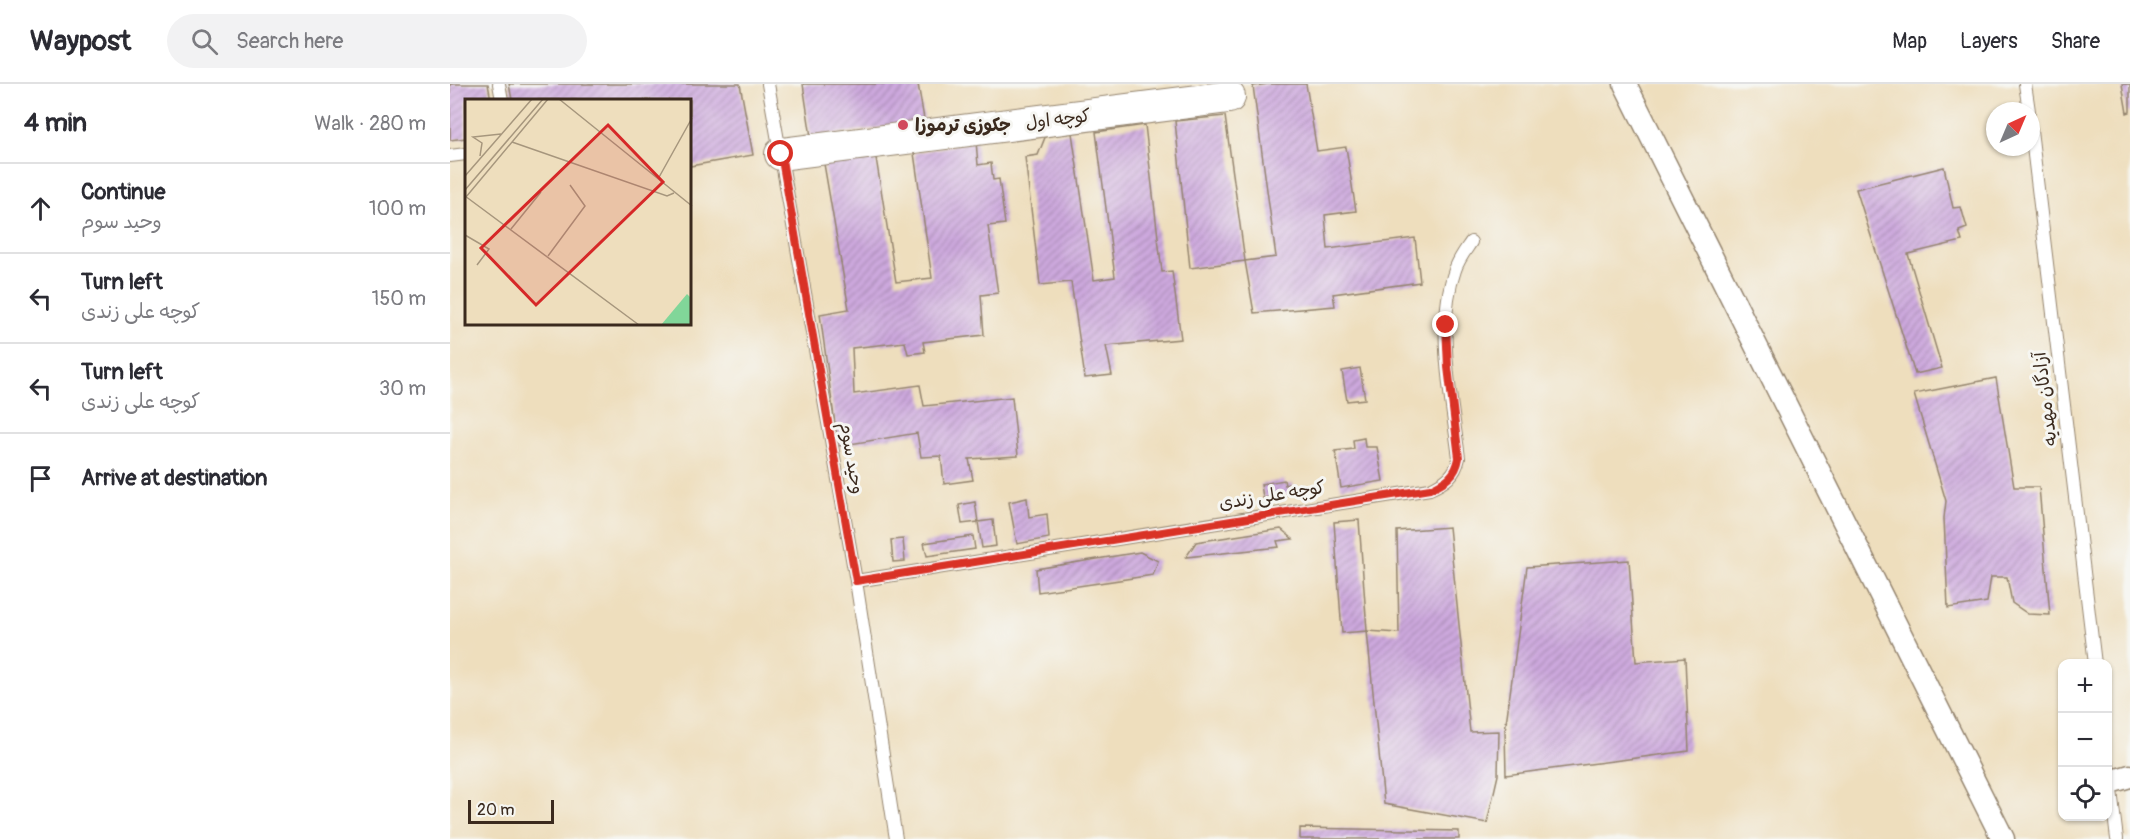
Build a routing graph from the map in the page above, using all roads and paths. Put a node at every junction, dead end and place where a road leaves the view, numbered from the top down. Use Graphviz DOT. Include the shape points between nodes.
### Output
graph roads {
  1 [pos="499,84"];
  2 [pos="768,84"];
  3 [pos="1625,84"];
  4 [pos="2025,84"];
  5 [pos="1229,97"];
  6 [pos="501,99"];
  7 [pos="2028,102"];
  8 [pos="465,154"];
  9 [pos="781,154"];
  10 [pos="450,156"];
  11 [pos="2034,156"];
  12 [pos="1471,242"];
  13 [pos="856,581"];
  14 [pos="2095,659"];
  15 [pos="2116,775"];
  16 [pos="896,839"];
  17 [pos="2003,839"];
  18 [pos="2117,839"];
  1 -- 6 [label="lane"];
  2 -- 9 [label="lane, وحید سوم"];
  3 -- 17 [label="street"];
  4 -- 7 [label="lane"];
  5 -- 9 [label="street, کوچه اول"];
  8 -- 10 [label="lane"];
  9 -- 13 [label="lane, وحید سوم"];
  11 -- 14 [label="lane, آزادگان مهدیه"];
  12 -- 13 [label="lane, کوچه علی زندی" via="1455,268 1447,300 1448,367 1459,458 1457,468 1444,483 1430,489"];
  13 -- 16 [label="lane, وحید سوم"];
  15 -- 18 [label="lane"];
}
